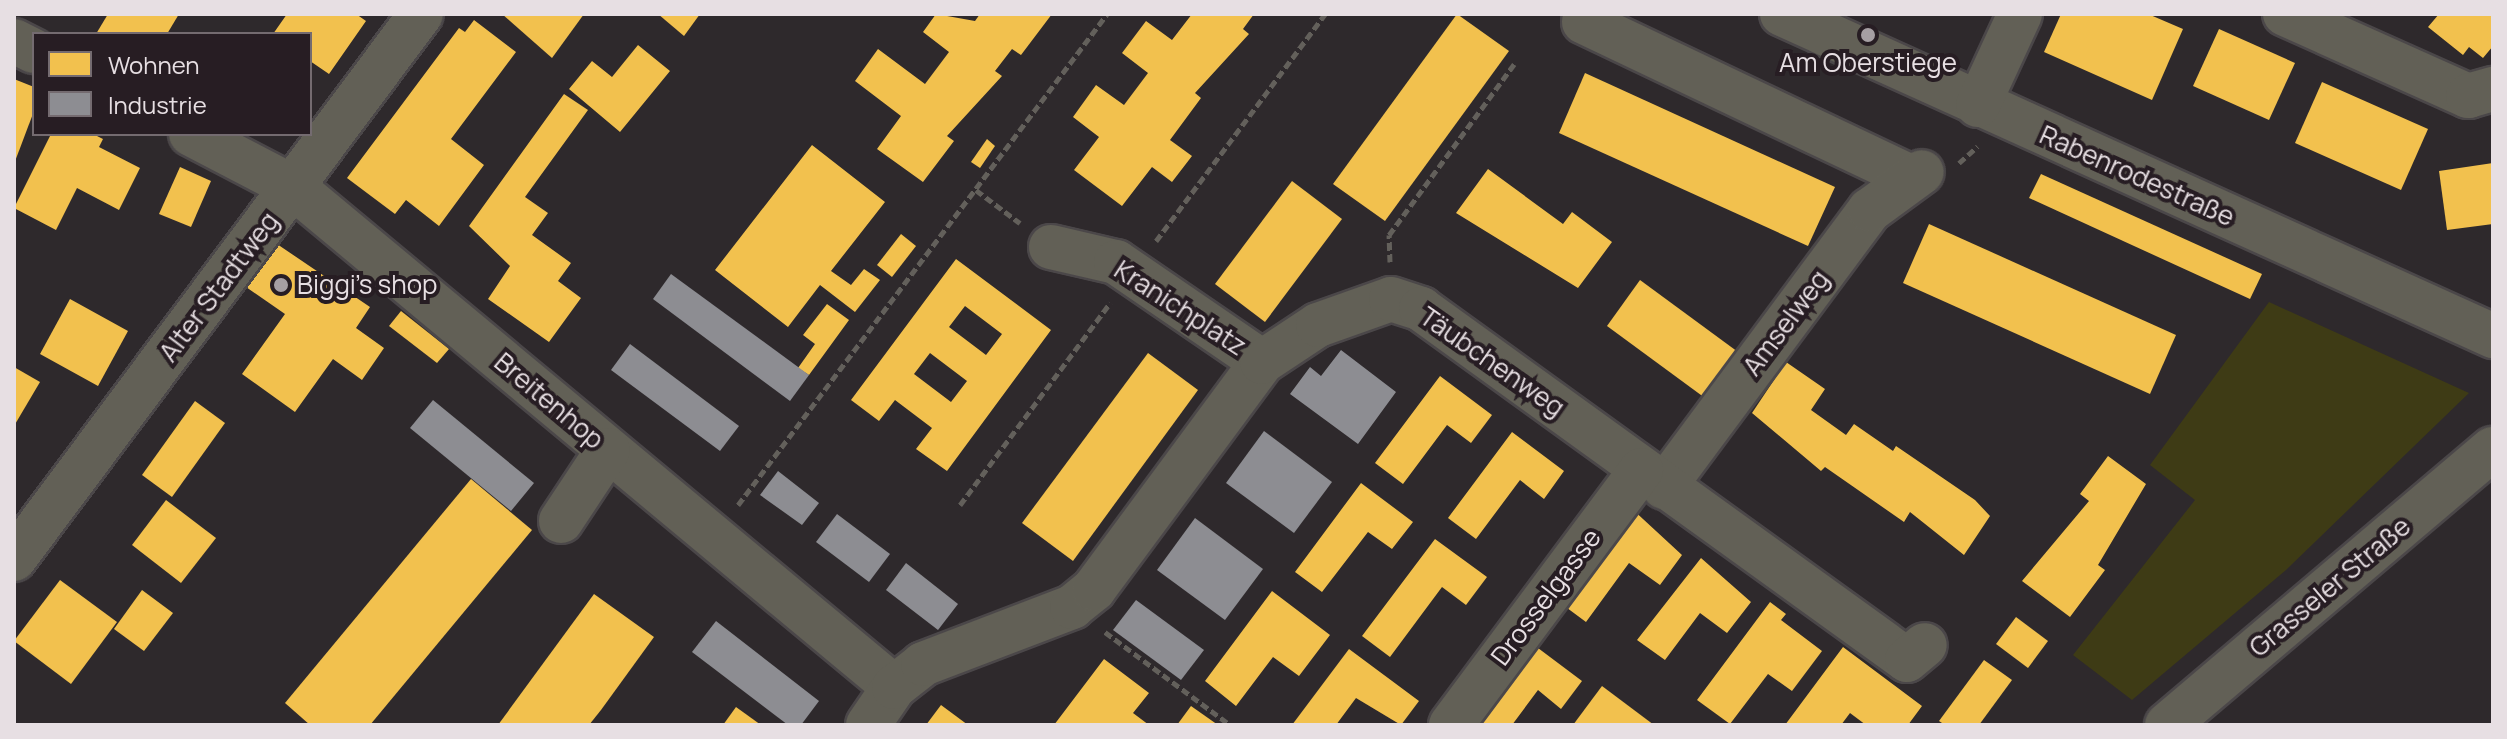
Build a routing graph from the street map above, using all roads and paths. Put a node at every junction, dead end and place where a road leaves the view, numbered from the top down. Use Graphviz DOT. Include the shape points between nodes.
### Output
graph roads {
  1 [pos="421,14"];
  2 [pos="1107,14"];
  3 [pos="1782,14"];
  4 [pos="2020,14"];
  5 [pos="2285,14"];
  6 [pos="1584,22"];
  7 [pos="14,41"];
  8 [pos="32,50"];
  9 [pos="1514,64"];
  10 [pos="2493,89"];
  11 [pos="1978,105"];
  12 [pos="2027,127"];
  13 [pos="195,136"];
  14 [pos="1917,175"];
  15 [pos="293,187"];
  16 [pos="976,190"];
  17 [pos="1051,247"];
  18 [pos="1391,299"];
  19 [pos="2493,336"];
  20 [pos="1262,362"];
  21 [pos="2493,449"];
  22 [pos="608,450"];
  23 [pos="1652,478"];
  24 [pos="561,521"];
  25 [pos="713,538"];
  26 [pos="14,559"];
  27 [pos="1072,607"];
  28 [pos="1925,645"];
  29 [pos="894,687"];
  30 [pos="868,725"];
  31 [pos="1230,725"];
  32 [pos="1451,725"];
  33 [pos="2167,725"];
  1 -- 15 [label="street, Alter Stadtweg"];
  2 -- 16 [label="path"];
  3 -- 11 [label="street, Rabenrodestraße"];
  4 -- 11 [label="street"];
  5 -- 10 [label="street" via="2468,96"];
  6 -- 14 [label="street"];
  7 -- 8 [label="street"];
  9 -- 18 [label="path" via="1389,235"];
  11 -- 12 [label="street, Rabenrodestraße"];
  12 -- 14 [label="path" via="2017,147 1987,138 1943,177"];
  12 -- 19 [label="street, Rabenrodestraße"];
  13 -- 15 [label="street, Breitenhop"];
  14 -- 23 [label="street, Amselweg" via="1870,210"];
  15 -- 22 [label="street, Breitenhop"];
  15 -- 26 [label="street, Alter Stadtweg"];
  16 -- 17 [label="path"];
  16 -- 25 [label="path"];
  17 -- 20 [label="street, Kranichplatz" via="1116,262"];
  18 -- 20 [label="street, Täubchenweg" via="1318,325"];
  18 -- 23 [label="street, Täubchenweg" via="1421,309"];
  20 -- 27 [label="street, Täubchenweg" via="1094,589"];
  21 -- 33 [label="street, Grasseler Straße"];
  22 -- 24 [label="street"];
  22 -- 25 [label="street, Breitenhop"];
  23 -- 28 [label="street, Täubchenweg" via="1907,660"];
  23 -- 32 [label="street, Drosselgasse"];
  25 -- 29 [label="street, Breitenhop"];
  27 -- 29 [label="street, Täubchenweg" via="923,664"];
  27 -- 31 [label="path"];
  29 -- 30 [label="street, Täubchenweg"];
}
